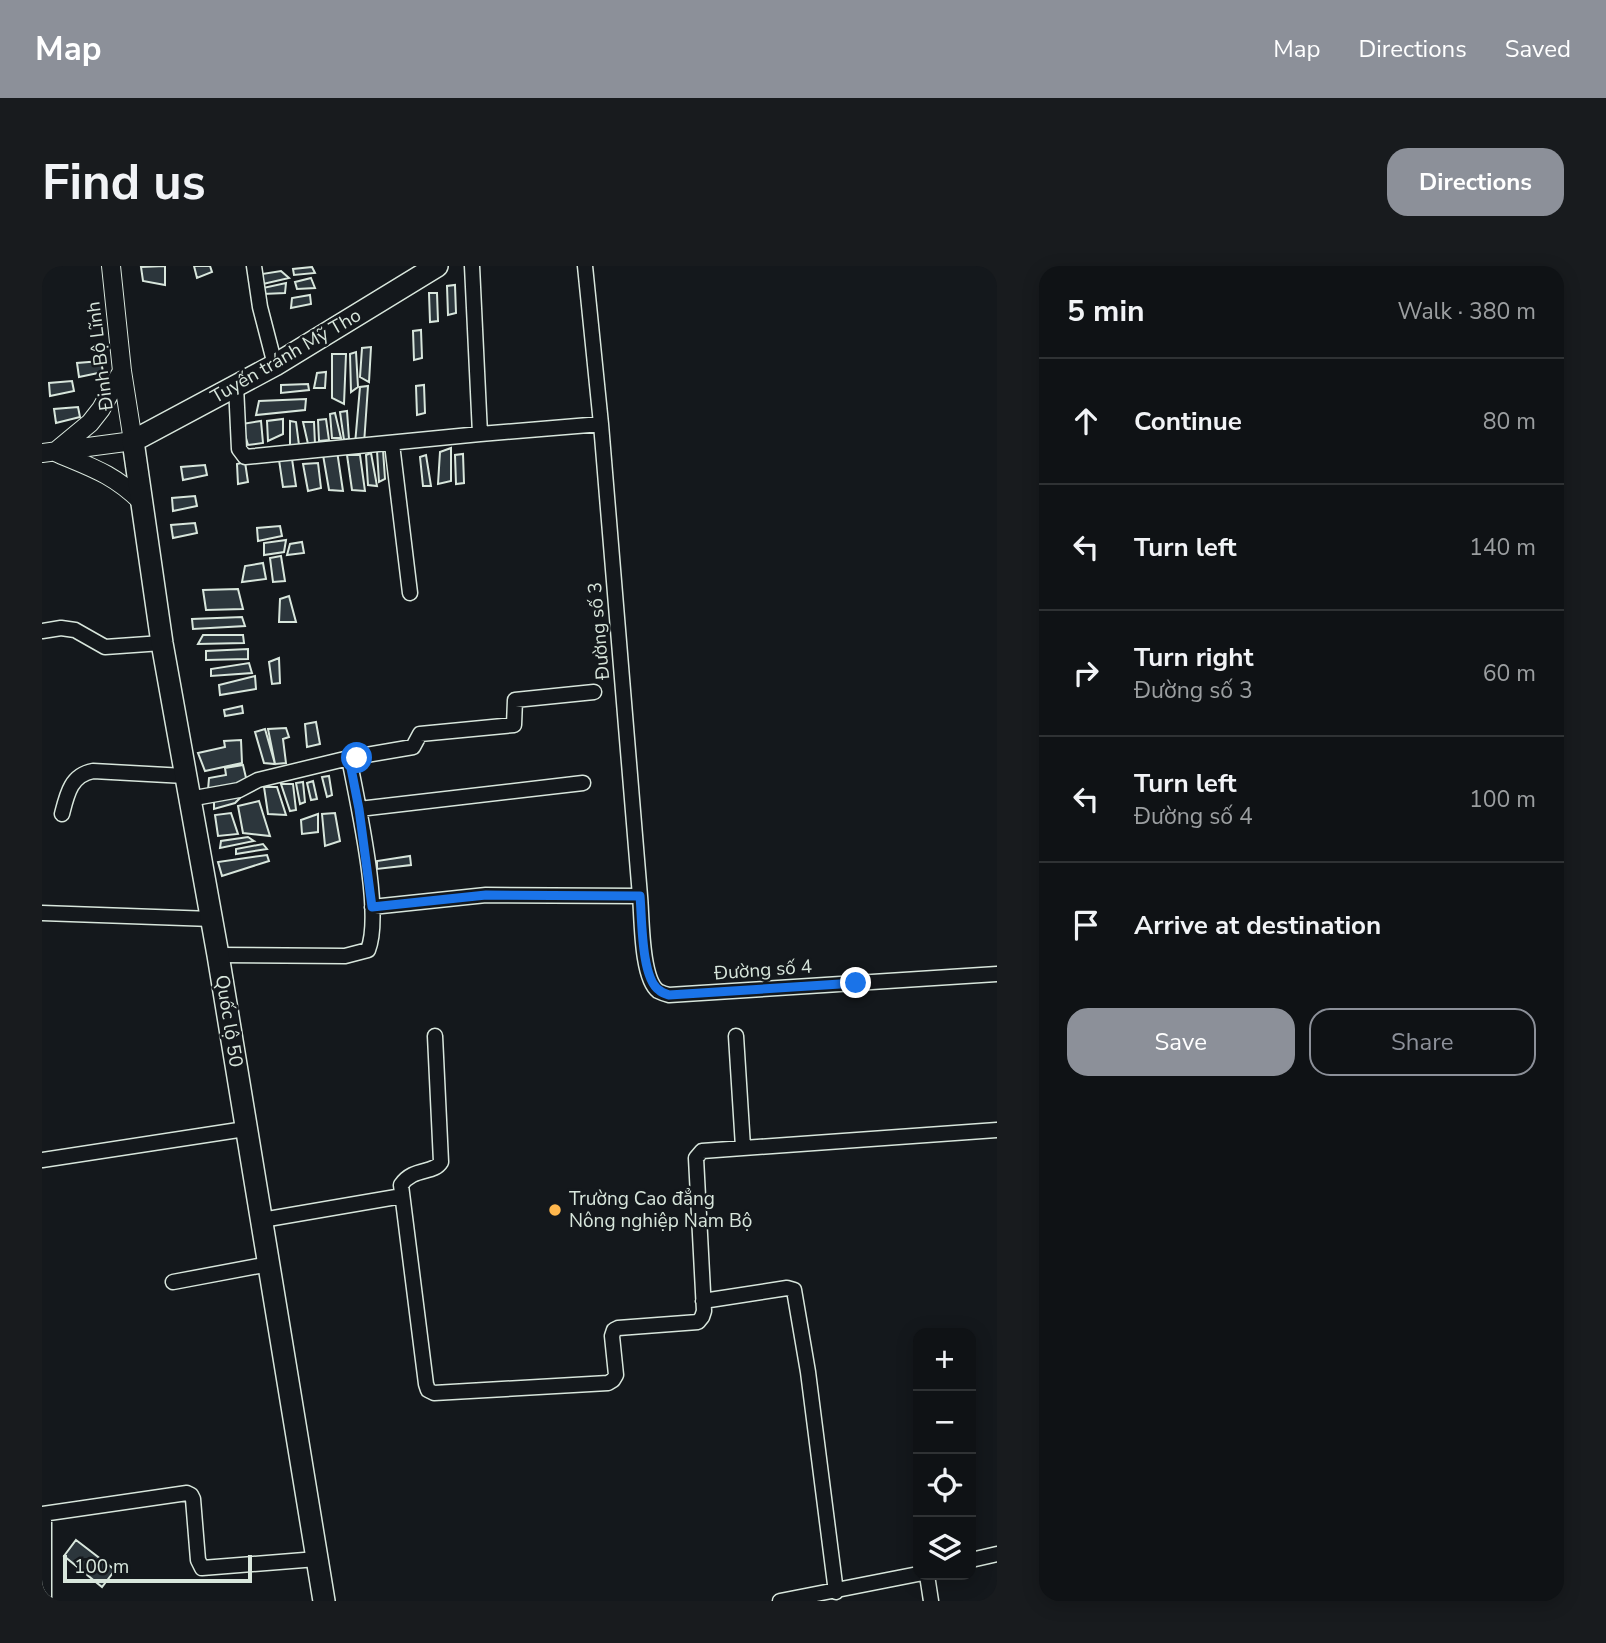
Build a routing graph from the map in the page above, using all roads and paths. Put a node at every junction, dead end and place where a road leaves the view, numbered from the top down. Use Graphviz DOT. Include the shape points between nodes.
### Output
graph roads {
  1 [pos="111,266"];
  2 [pos="254,266"];
  3 [pos="437,266"];
  4 [pos="472,266"];
  5 [pos="585,266"];
  6 [pos="275,365"];
  7 [pos="122,371"];
  8 [pos="236,386"];
  9 [pos="601,424"];
  10 [pos="480,434"];
  11 [pos="133,441"];
  12 [pos="392,444"];
  13 [pos="48,453"];
  14 [pos="141,501"];
  15 [pos="410,593"];
  16 [pos="42,631"];
  17 [pos="162,643"];
  18 [pos="594,692"];
  19 [pos="349,758"];
  20 [pos="185,776"];
  21 [pos="583,783"];
  22 [pos="189,799"];
  23 [pos="359,809"];
  24 [pos="62,814"];
  25 [pos="640,896"];
  26 [pos="372,907"];
  27 [pos="42,913"];
  28 [pos="212,919"];
  29 [pos="218,955"];
  30 [pos="997,974"];
  31 [pos="659,990"];
  32 [pos="435,1036"];
  33 [pos="736,1036"];
  34 [pos="245,1129"];
  35 [pos="997,1130"];
  36 [pos="743,1147"];
  37 [pos="42,1160"];
  38 [pos="402,1196"];
  39 [pos="262,1220"];
  40 [pos="269,1264"];
  41 [pos="173,1282"];
  42 [pos="703,1301"];
  43 [pos="43,1514"];
  44 [pos="997,1554"];
  45 [pos="317,1559"];
  46 [pos="976,1559"];
  47 [pos="913,1575"];
  48 [pos="928,1580"];
  49 [pos="836,1592"];
  50 [pos="44,1601"];
  51 [pos="324,1601"];
  52 [pos="780,1601"];
  53 [pos="931,1601"];
  1 -- 7 [label="main road, Đinh Bộ Lĩnh"];
  2 -- 6 [label="street"];
  3 -- 6 [label="highway, Tuyến tránh Mỹ Tho"];
  4 -- 10 [label="street"];
  5 -- 9 [label="street, Đường số 3"];
  6 -- 8 [label="highway, Tuyến tránh Mỹ Tho"];
  7 -- 11 [label="main road, Đinh Bộ Lĩnh"];
  7 -- 13 [label="main road" via="90,423"];
  8 -- 11 [label="highway, Tuyến tránh Mỹ Tho"];
  8 -- 12 [label="street" via="239,449 244,457"];
  9 -- 10 [label="street"];
  9 -- 25 [label="street, Đường số 3"];
  10 -- 12 [label="street"];
  11 -- 13 [label="main road"];
  11 -- 14 [label="highway, Quốc lộ 50"];
  12 -- 15 [label="street"];
  13 -- 14 [label="main road" via="102,471"];
  14 -- 17 [label="highway, Quốc lộ 50"];
  16 -- 17 [label="street" via="75,630 104,647"];
  17 -- 20 [label="highway, Quốc lộ 50"];
  18 -- 19 [label="street" via="515,700 514,725 420,734 413,747"];
  19 -- 22 [label="street" via="258,780 239,790"];
  19 -- 23 [label="street"];
  20 -- 22 [label="highway, Quốc lộ 50"];
  20 -- 24 [label="street" via="84,773 72,784"];
  21 -- 23 [label="street"];
  22 -- 28 [label="highway, Quốc lộ 50"];
  23 -- 26 [label="street"];
  25 -- 26 [label="street" via="486,895"];
  25 -- 31 [label="street, Đường số 3" via="647,971"];
  26 -- 29 [label="street" via="370,944 364,952 345,956"];
  27 -- 28 [label="street"];
  28 -- 29 [label="highway, Quốc lộ 50"];
  29 -- 34 [label="highway, Quốc lộ 50"];
  30 -- 31 [label="street, Đường số 4" via="669,995"];
  32 -- 38 [label="street" via="441,1162 404,1180"];
  33 -- 36 [label="street"];
  34 -- 37 [label="street"];
  34 -- 39 [label="highway, Quốc lộ 50"];
  35 -- 36 [label="street"];
  36 -- 42 [label="street" via="706,1150 696,1158"];
  38 -- 39 [label="street"];
  38 -- 42 [label="street" via="426,1384 434,1393 608,1383 615,1375 614,1330 698,1322"];
  39 -- 40 [label="highway, Quốc lộ 50"];
  40 -- 41 [label="street"];
  40 -- 45 [label="highway, Quốc lộ 50"];
  42 -- 49 [label="street" via="787,1287 794,1290"];
  43 -- 45 [label="street" via="187,1493 193,1499 202,1568"];
  43 -- 50 [label="street"];
  44 -- 46 [label="street"];
  45 -- 51 [label="highway, Quốc lộ 50"];
  47 -- 49 [label="street"];
  48 -- 53 [label="street"];
  49 -- 52 [label="street"];
}
